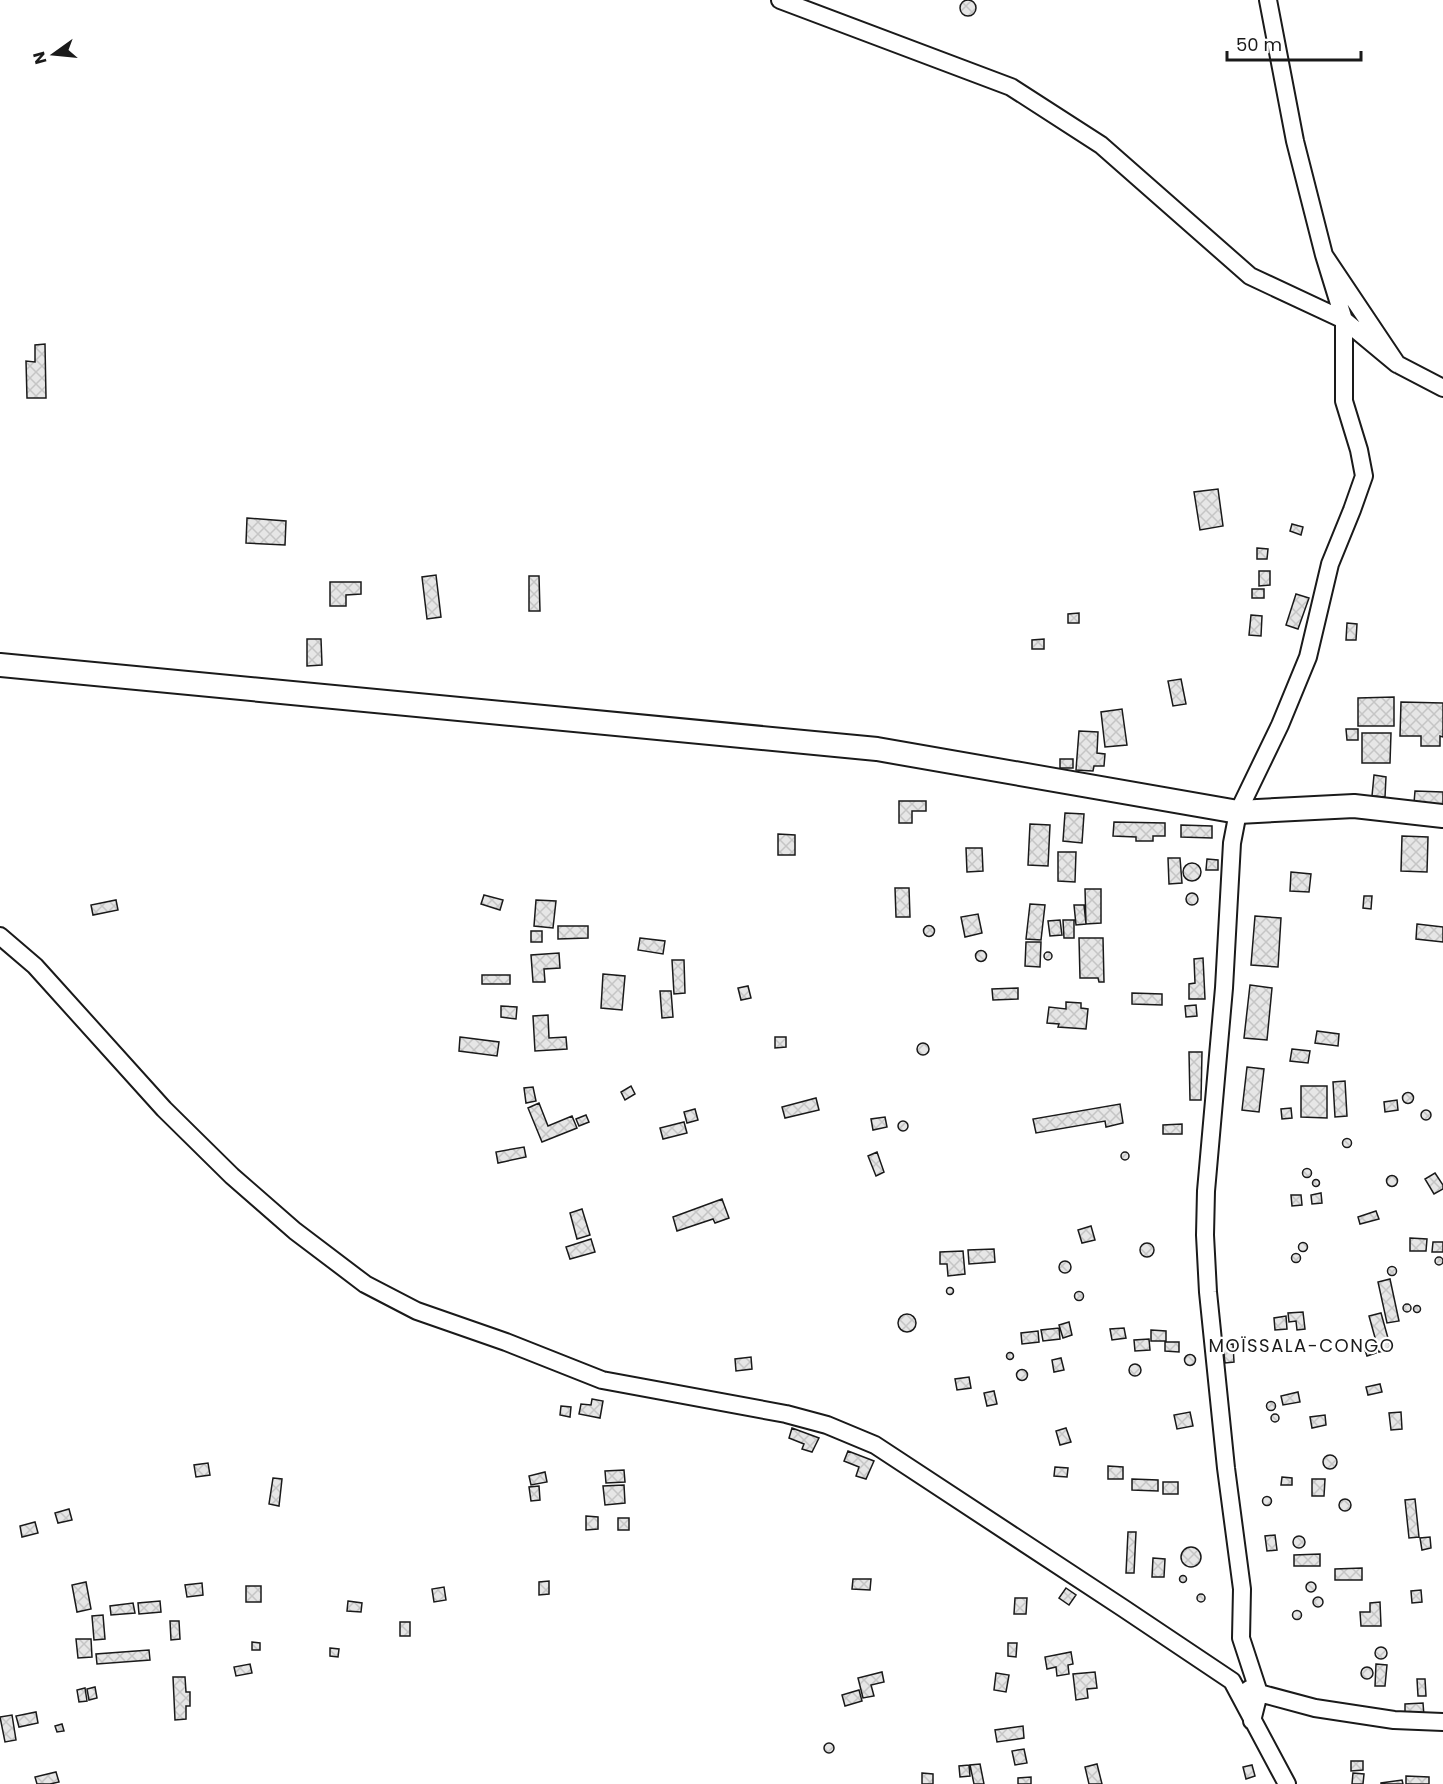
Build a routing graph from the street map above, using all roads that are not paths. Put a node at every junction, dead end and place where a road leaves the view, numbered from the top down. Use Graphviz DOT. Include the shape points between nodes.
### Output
graph roads {
  1 [pos="780,0"];
  2 [pos="1268,0"];
  3 [pos="1324,255"];
  4 [pos="1344,320"];
  5 [pos="1397,364"];
  6 [pos="1443,388"];
  7 [pos="0,665"];
  8 [pos="1238,812"];
  9 [pos="1443,816"];
  10 [pos="0,936"];
  11 [pos="1232,1682"];
  12 [pos="1259,1693"];
  13 [pos="1252,1721"];
  14 [pos="1443,1722"];
  15 [pos="1287,1784"];
  1 -- 4 [label="street" via="1011,87 1101,145 1251,276"];
  2 -- 3 [label="street" via="1295,141"];
  3 -- 4 [label="street"];
  3 -- 5 [label="street"];
  4 -- 5 [label="street"];
  4 -- 8 [label="street" via="1344,401 1364,476 1330,564 1308,657"];
  5 -- 6 [label="street"];
  7 -- 8 [label="street" via="877,749"];
  8 -- 9 [label="street" via="1354,806"];
  8 -- 12 [label="street" via="1232,843 1205,1235 1242,1589 1241,1638"];
  10 -- 11 [label="street" via="35,966 164,1109 232,1176 365,1284 417,1311 602,1380 786,1414 827,1425 875,1445"];
  11 -- 12 [label="street"];
  11 -- 13 [label="street"];
  12 -- 13 [label="street"];
  12 -- 14 [label="street" via="1394,1720"];
  13 -- 15 [label="street"];
}
